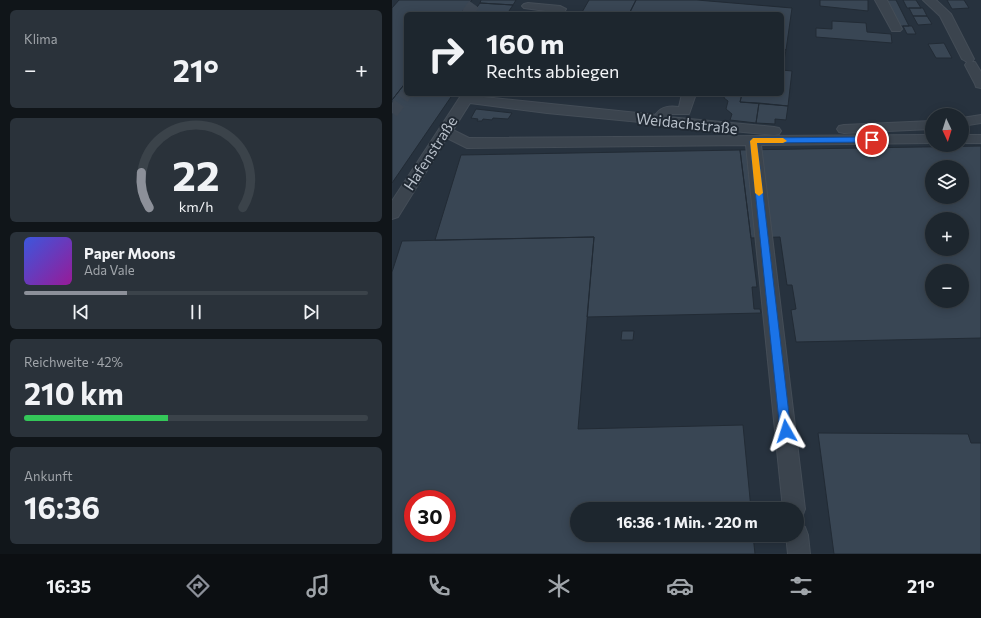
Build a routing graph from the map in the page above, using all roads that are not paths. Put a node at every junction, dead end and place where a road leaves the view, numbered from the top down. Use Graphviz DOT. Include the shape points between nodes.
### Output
graph roads {
  1 [pos="882,0"];
  2 [pos="930,0"];
  3 [pos="527,7"];
  4 [pos="558,12"];
  5 [pos="896,29"];
  6 [pos="981,84"];
  7 [pos="467,96"];
  8 [pos="688,96"];
  9 [pos="981,119"];
  10 [pos="654,120"];
  11 [pos="969,121"];
  12 [pos="925,125"];
  13 [pos="444,131"];
  14 [pos="925,139"];
  15 [pos="969,139"];
  16 [pos="981,139"];
  17 [pos="753,141"];
  18 [pos="392,213"];
  19 [pos="793,502"];
  20 [pos="798,542"];
  21 [pos="799,554"];
  1 -- 5 [label="street"];
  2 -- 6 [label="street" via="945,14"];
  3 -- 4 [label="street" via="560,9"];
  7 -- 10 [label="street, Weidachstraße" via="547,109"];
  7 -- 13 [label="street, Hafenstraße"];
  8 -- 10 [label="street" via="684,111 669,110"];
  9 -- 11 [label="street"];
  10 -- 12 [label="street, Weidachstraße" via="774,131"];
  13 -- 17 [label="street" via="467,143"];
  13 -- 18 [label="street, Hafenstraße"];
  14 -- 17 [label="street"];
  15 -- 16 [label="street"];
  17 -- 19 [label="street"];
  20 -- 21 [label="street"];
}
